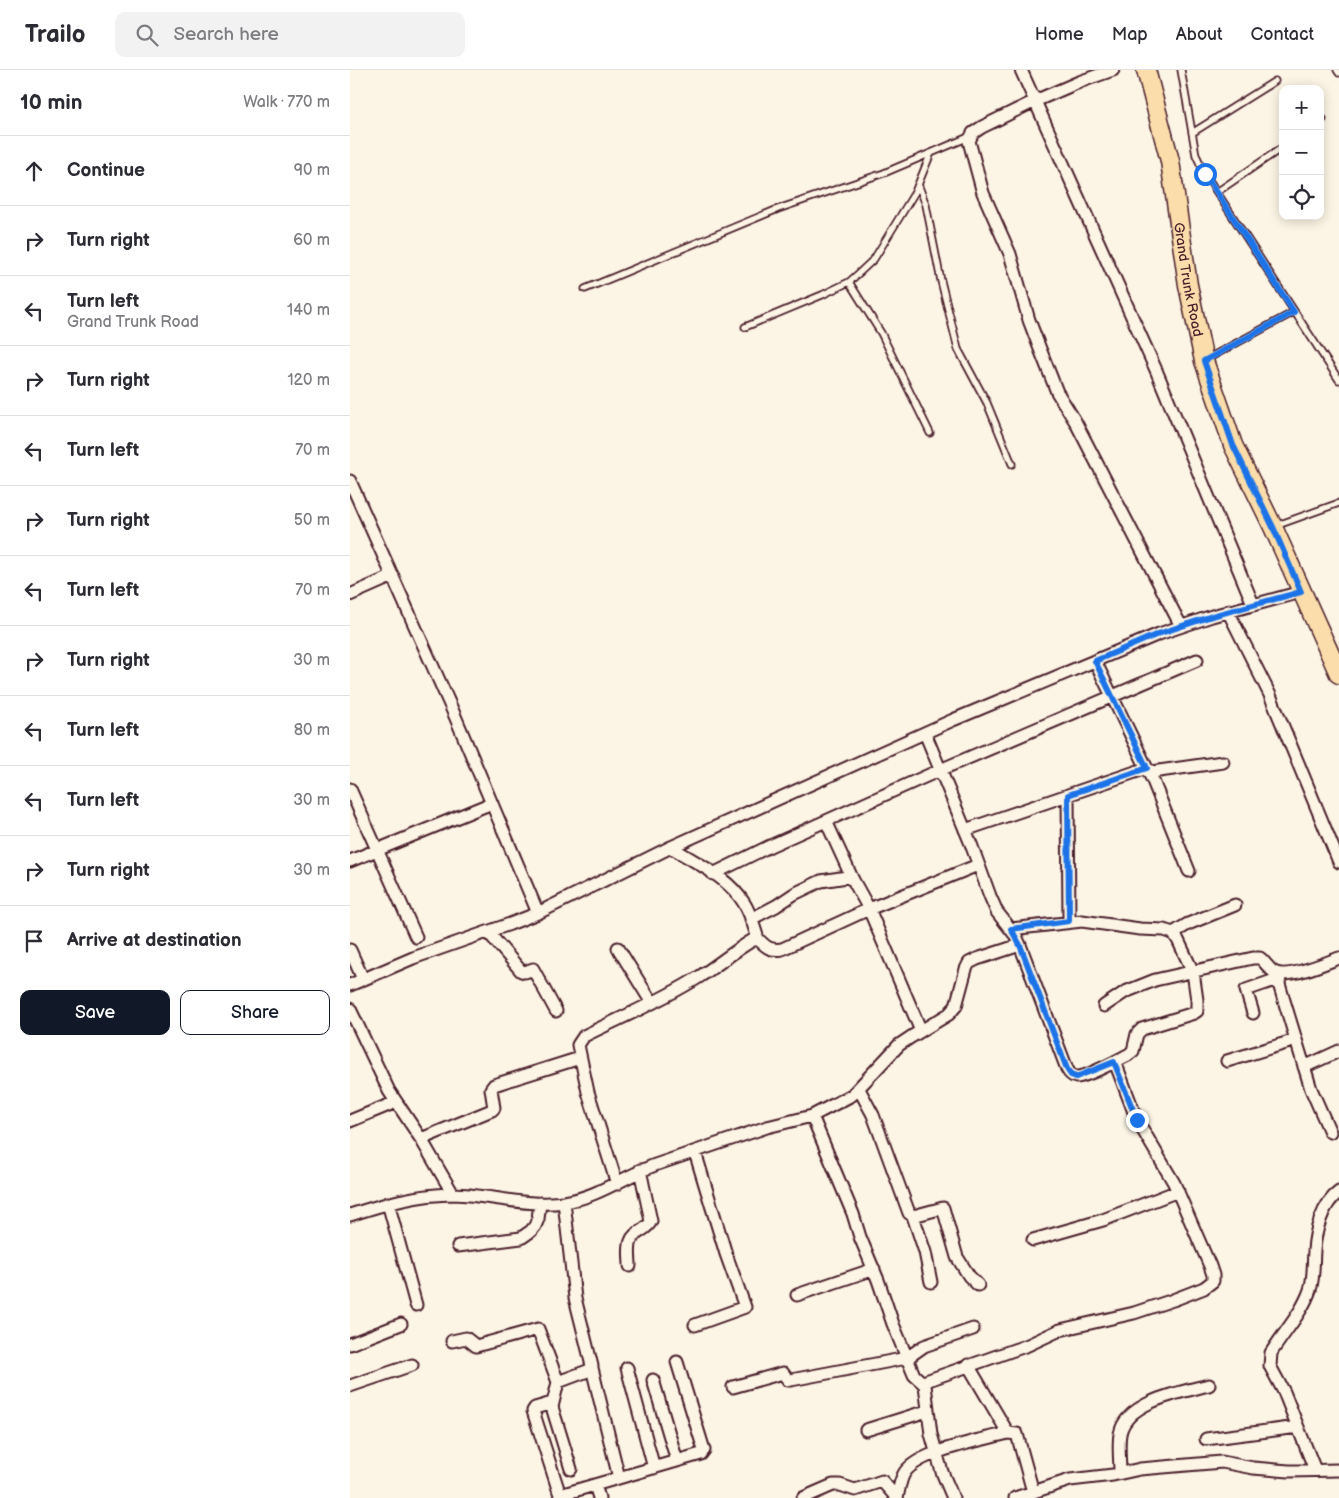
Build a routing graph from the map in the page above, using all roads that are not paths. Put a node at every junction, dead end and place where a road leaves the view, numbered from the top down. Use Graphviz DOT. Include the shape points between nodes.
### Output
graph roads {
  1 [pos="1021,70"];
  2 [pos="1113,70"];
  3 [pos="1146,70"];
  4 [pos="1181,70"];
  5 [pos="1275,80"];
  6 [pos="1035,101"];
  7 [pos="1192,133"];
  8 [pos="971,136"];
  9 [pos="1279,150"];
  10 [pos="931,153"];
  11 [pos="918,184"];
  12 [pos="1217,192"];
  13 [pos="849,282"];
  14 [pos="585,289"];
  15 [pos="1294,312"];
  16 [pos="745,327"];
  17 [pos="1204,361"];
  18 [pos="1339,380"];
  19 [pos="930,433"];
  20 [pos="1012,464"];
  21 [pos="350,481"];
  22 [pos="1339,503"];
  23 [pos="1273,527"];
  24 [pos="393,576"];
  25 [pos="1301,592"];
  26 [pos="350,594"];
  27 [pos="1253,604"];
  28 [pos="1228,611"];
  29 [pos="1181,626"];
  30 [pos="1198,660"];
  31 [pos="1095,661"];
  32 [pos="1339,674"];
  33 [pos="1112,695"];
  34 [pos="925,733"];
  35 [pos="1223,762"];
  36 [pos="1147,768"];
  37 [pos="940,770"];
  38 [pos="350,789"];
  39 [pos="1068,795"];
  40 [pos="492,803"];
  41 [pos="826,821"];
  42 [pos="965,830"];
  43 [pos="671,846"];
  44 [pos="378,849"];
  45 [pos="350,861"];
  46 [pos="1339,862"];
  47 [pos="978,865"];
  48 [pos="1189,871"];
  49 [pos="713,874"];
  50 [pos="853,880"];
  51 [pos="1235,905"];
  52 [pos="869,909"];
  53 [pos="538,913"];
  54 [pos="751,920"];
  55 [pos="1069,921"];
  56 [pos="1011,929"];
  57 [pos="488,932"];
  58 [pos="1172,934"];
  59 [pos="416,937"];
  60 [pos="758,939"];
  61 [pos="1020,945"];
  62 [pos="618,948"];
  63 [pos="350,950"];
  64 [pos="1339,958"];
  65 [pos="1193,972"];
  66 [pos="1278,974"];
  67 [pos="363,979"];
  68 [pos="350,985"];
  69 [pos="652,1003"];
  70 [pos="1104,1006"];
  71 [pos="350,1009"];
  72 [pos="556,1011"];
  73 [pos="1254,1013"];
  74 [pos="920,1031"];
  75 [pos="1296,1040"];
  76 [pos="1339,1051"];
  77 [pos="580,1058"];
  78 [pos="1227,1060"];
  79 [pos="1114,1062"];
  80 [pos="1304,1067"];
  81 [pos="858,1089"];
  82 [pos="396,1102"];
  83 [pos="812,1116"];
  84 [pos="350,1121"];
  85 [pos="1330,1132"];
  86 [pos="421,1139"];
  87 [pos="694,1152"];
  88 [pos="640,1170"];
  89 [pos="617,1184"];
  90 [pos="1178,1191"];
  91 [pos="1339,1192"];
  92 [pos="453,1194"];
  93 [pos="564,1202"];
  94 [pos="388,1203"];
  95 [pos="540,1203"];
  96 [pos="350,1215"];
  97 [pos="913,1216"];
  98 [pos="1033,1240"];
  99 [pos="458,1246"];
  100 [pos="630,1266"];
  101 [pos="874,1269"];
  102 [pos="931,1282"];
  103 [pos="978,1285"];
  104 [pos="797,1295"];
  105 [pos="416,1305"];
  106 [pos="401,1324"];
  107 [pos="695,1325"];
  108 [pos="973,1329"];
  109 [pos="452,1341"];
  110 [pos="350,1344"];
  111 [pos="907,1358"];
  112 [pos="677,1362"];
  113 [pos="412,1365"];
  114 [pos="968,1365"];
  115 [pos="592,1368"];
  116 [pos="627,1368"];
  117 [pos="653,1380"];
  118 [pos="558,1382"];
  119 [pos="923,1382"];
  120 [pos="350,1386"];
  121 [pos="1209,1386"];
  122 [pos="733,1387"];
  123 [pos="552,1403"];
  124 [pos="927,1411"];
  125 [pos="1298,1427"];
  126 [pos="866,1430"];
  127 [pos="1008,1433"];
  128 [pos="1206,1439"];
  129 [pos="936,1452"];
  130 [pos="676,1461"];
  131 [pos="654,1468"];
  132 [pos="571,1469"];
  133 [pos="1315,1470"];
  134 [pos="1339,1470"];
  135 [pos="1120,1473"];
  136 [pos="620,1478"];
  137 [pos="595,1485"];
  138 [pos="1033,1492"];
  139 [pos="564,1496"];
  140 [pos="599,1498"];
  141 [pos="803,1498"];
  142 [pos="897,1498"];
  143 [pos="953,1498"];
  144 [pos="1015,1498"];
  1 -- 6 [label="street"];
  2 -- 6 [label="street"];
  3 -- 17 [label="main road, Grand Trunk Road" via="1170,161 1188,285"];
  4 -- 7 [label="lane"];
  5 -- 7 [label="lane"];
  6 -- 8 [label="street" via="982,127"];
  6 -- 27 [label="street" via="1156,370"];
  7 -- 12 [label="lane" via="1196,155"];
  8 -- 10 [label="lane"];
  8 -- 29 [label="street" via="970,149 983,193 1010,254 1029,320 1054,384"];
  9 -- 12 [label="lane"];
  10 -- 11 [label="lane"];
  10 -- 14 [label="lane" via="884,173 778,209"];
  11 -- 13 [label="lane" via="874,259"];
  11 -- 20 [label="lane" via="926,205 956,341 987,403"];
  12 -- 15 [label="lane"];
  13 -- 16 [label="lane"];
  13 -- 19 [label="lane" via="881,333"];
  15 -- 17 [label="lane"];
  15 -- 18 [label="lane"];
  17 -- 23 [label="main road, Grand Trunk Road" via="1233,445"];
  21 -- 24 [label="street"];
  22 -- 23 [label="lane"];
  23 -- 25 [label="main road, Grand Trunk Road"];
  24 -- 26 [label="street"];
  24 -- 40 [label="street"];
  25 -- 27 [label="street"];
  25 -- 32 [label="main road, Grand Trunk Road"];
  27 -- 28 [label="street"];
  28 -- 29 [label="street"];
  28 -- 46 [label="street" via="1270,695"];
  29 -- 31 [label="street"];
  30 -- 33 [label="street"];
  31 -- 33 [label="street"];
  31 -- 34 [label="street"];
  33 -- 36 [label="street"];
  33 -- 37 [label="street"];
  34 -- 37 [label="street"];
  34 -- 43 [label="street"];
  35 -- 36 [label="street" via="1152,772"];
  36 -- 39 [label="street"];
  36 -- 48 [label="street"];
  37 -- 41 [label="street"];
  37 -- 42 [label="street"];
  38 -- 44 [label="street"];
  39 -- 42 [label="street"];
  39 -- 55 [label="street"];
  40 -- 44 [label="street"];
  40 -- 53 [label="street"];
  41 -- 49 [label="street"];
  41 -- 50 [label="street"];
  42 -- 47 [label="street"];
  43 -- 49 [label="street"];
  43 -- 53 [label="street"];
  44 -- 45 [label="street"];
  44 -- 59 [label="street"];
  47 -- 52 [label="street"];
  47 -- 56 [label="street" via="997,912"];
  49 -- 54 [label="street" via="734,890"];
  50 -- 52 [label="street"];
  50 -- 54 [label="street" via="847,877 821,881"];
  51 -- 58 [label="street"];
  52 -- 60 [label="street" via="782,949 768,949"];
  52 -- 74 [label="street"];
  53 -- 57 [label="street"];
  54 -- 60 [label="street"];
  55 -- 56 [label="street"];
  55 -- 58 [label="street" via="1164,930"];
  56 -- 61 [label="street"];
  57 -- 67 [label="street"];
  57 -- 72 [label="street" via="522,972 533,970"];
  58 -- 65 [label="street"];
  60 -- 69 [label="street"];
  61 -- 74 [label="street" via="969,963 956,1006 949,1014"];
  61 -- 79 [label="street" via="1071,1075 1076,1077"];
  62 -- 69 [label="street"];
  63 -- 67 [label="street"];
  64 -- 66 [label="street" via="1294,973"];
  65 -- 66 [label="street" via="1260,958"];
  65 -- 70 [label="street" via="1155,980 1125,992"];
  65 -- 79 [label="street" via="1197,1010 1142,1029 1136,1034 1133,1051"];
  66 -- 73 [label="street" via="1275,980 1246,990"];
  66 -- 75 [label="street"];
  67 -- 68 [label="street"];
  69 -- 77 [label="street" via="584,1036 578,1045"];
  71 -- 82 [label="street"];
  74 -- 81 [label="street" via="899,1045"];
  75 -- 78 [label="street"];
  75 -- 80 [label="street"];
  76 -- 80 [label="street"];
  77 -- 86 [label="street" via="494,1085 491,1090 492,1110"];
  77 -- 89 [label="street" via="590,1101"];
  79 -- 90 [label="street" via="1137,1120"];
  80 -- 85 [label="street"];
  81 -- 83 [label="street"];
  81 -- 97 [label="street" via="873,1115 909,1213"];
  82 -- 84 [label="street"];
  82 -- 86 [label="street"];
  83 -- 87 [label="street" via="767,1127"];
  83 -- 101 [label="street"];
  86 -- 92 [label="street"];
  87 -- 88 [label="street"];
  87 -- 107 [label="street" via="745,1307"];
  88 -- 89 [label="street"];
  88 -- 100 [label="street" via="651,1221 632,1238"];
  89 -- 93 [label="street"];
  90 -- 98 [label="street" via="1103,1220"];
  90 -- 114 [label="street" via="1213,1275 1209,1285 1134,1313 1060,1330 1028,1345"];
  91 -- 125 [label="street" via="1319,1223 1310,1289 1271,1353 1270,1366"];
  92 -- 94 [label="street"];
  92 -- 95 [label="street"];
  93 -- 95 [label="street"];
  93 -- 115 [label="street" via="574,1291"];
  94 -- 96 [label="street"];
  94 -- 105 [label="street"];
  95 -- 99 [label="street" via="535,1226 521,1238"];
  97 -- 102 [label="street"];
  97 -- 103 [label="street" via="943,1208 957,1257"];
  101 -- 104 [label="street"];
  101 -- 111 [label="street"];
  106 -- 110 [label="street"];
  108 -- 111 [label="street" via="924,1346"];
  109 -- 118 [label="street" via="466,1338 476,1346 538,1329"];
  111 -- 119 [label="street" via="915,1378"];
  111 -- 122 [label="street" via="791,1380 784,1373"];
  112 -- 130 [label="street" via="704,1452"];
  113 -- 120 [label="street"];
  114 -- 119 [label="street"];
  114 -- 127 [label="street"];
  115 -- 118 [label="street"];
  115 -- 136 [label="street"];
  116 -- 131 [label="street"];
  117 -- 130 [label="street"];
  118 -- 123 [label="street"];
  119 -- 124 [label="street"];
  121 -- 135 [label="street" via="1151,1401 1126,1419 1120,1435"];
  123 -- 132 [label="street"];
  123 -- 139 [label="street" via="533,1411 558,1492"];
  124 -- 126 [label="street"];
  124 -- 129 [label="street"];
  125 -- 128 [label="street"];
  125 -- 133 [label="street"];
  127 -- 129 [label="street"];
  127 -- 138 [label="street" via="1017,1434"];
  129 -- 142 [label="street" via="905,1472"];
  129 -- 143 [label="street"];
  130 -- 131 [label="street"];
  131 -- 136 [label="street"];
  133 -- 134 [label="street"];
  133 -- 135 [label="street" via="1253,1468 1222,1462"];
  135 -- 138 [label="street" via="1070,1480"];
  136 -- 137 [label="street"];
  137 -- 139 [label="street"];
  137 -- 140 [label="street"];
  138 -- 144 [label="street"];
  141 -- 142 [label="street" via="837,1484 855,1490 882,1481"];
}
